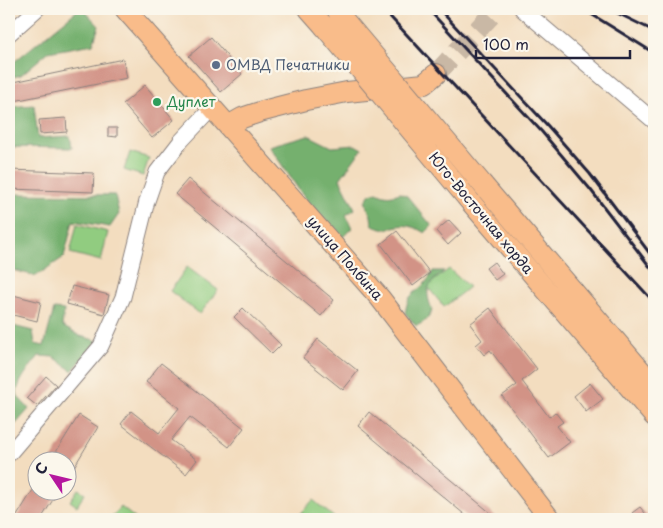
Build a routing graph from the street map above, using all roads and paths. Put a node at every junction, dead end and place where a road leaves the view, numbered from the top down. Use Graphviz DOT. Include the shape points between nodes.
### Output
graph roads {
  1 [pos="37,9"];
  2 [pos="125,9"];
  3 [pos="309,9"];
  4 [pos="522,9"];
  5 [pos="333,16"];
  6 [pos="9,34"];
  7 [pos="430,79"];
  8 [pos="212,108"];
  9 [pos="654,121"];
  10 [pos="228,126"];
  11 [pos="654,386"];
  12 [pos="654,416"];
  13 [pos="9,454"];
  14 [pos="547,518"];
  1 -- 6 [label="street"];
  2 -- 8 [label="main road, улица Полбина"];
  3 -- 5 [label="main road, Юго-Восточная хорда"];
  4 -- 9 [label="street"];
  5 -- 11 [label="main road, Юго-Восточная хорда, bridge" via="483,185"];
  5 -- 12 [label="main road, Юго-Восточная хорда, bridge" via="468,199"];
  7 -- 10 [label="main road" via="347,92 263,111"];
  8 -- 10 [label="main road, улица Полбина"];
  8 -- 13 [label="street" via="157,172 123,297 101,346"];
  10 -- 14 [label="main road, улица Полбина" via="380,298"];
}
